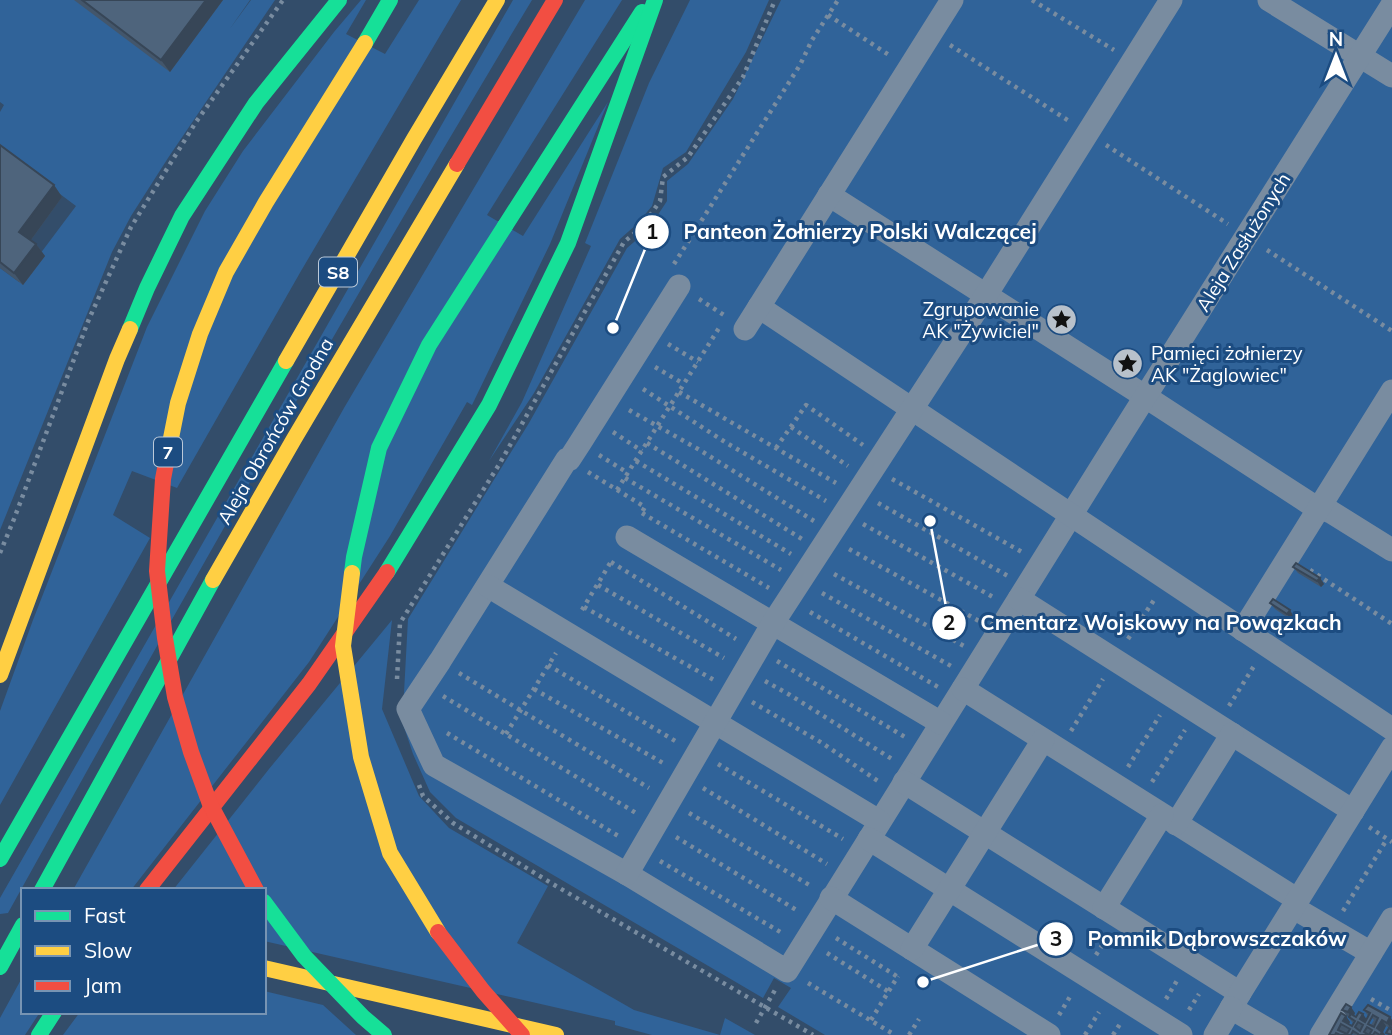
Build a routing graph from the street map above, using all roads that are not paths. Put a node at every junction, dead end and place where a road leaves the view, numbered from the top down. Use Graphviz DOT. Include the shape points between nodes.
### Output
graph roads {
  1 [pos="339,0"];
  2 [pos="390,0"];
  3 [pos="497,0"];
  4 [pos="555,0"];
  5 [pos="649,0"];
  6 [pos="655,0"];
  7 [pos="952,0"];
  8 [pos="1171,0"];
  9 [pos="1269,0"];
  10 [pos="1392,5"];
  11 [pos="1360,56"];
  12 [pos="1392,76"];
  13 [pos="829,195"];
  14 [pos="679,286"];
  15 [pos="986,295"];
  16 [pos="759,307"];
  17 [pos="745,329"];
  18 [pos="1392,391"];
  19 [pos="1146,397"];
  20 [pos="912,409"];
  21 [pos="1320,507"];
  22 [pos="1072,515"];
  23 [pos="627,537"];
  24 [pos="1392,550"];
  25 [pos="488,586"];
  26 [pos="1020,598"];
  27 [pos="773,623"];
  28 [pos="1243,630"];
  29 [pos="0,674"];
  30 [pos="963,688"];
  31 [pos="715,723"];
  32 [pos="942,723"];
  33 [pos="1225,729"];
  34 [pos="1392,729"];
  35 [pos="1043,740"];
  36 [pos="1392,748"];
  37 [pos="904,782"];
  38 [pos="1353,811"];
  39 [pos="1169,819"];
  40 [pos="985,832"];
  41 [pos="870,837"];
  42 [pos="0,859"];
  43 [pos="627,874"];
  44 [pos="43,888"];
  45 [pos="149,888"];
  46 [pos="255,888"];
  47 [pos="950,889"];
  48 [pos="831,898"];
  49 [pos="1296,904"];
  50 [pos="266,905"];
  51 [pos="1104,908"];
  52 [pos="1392,919"];
  53 [pos="21,929"];
  54 [pos="21,947"];
  55 [pos="0,950"];
  56 [pos="913,950"];
  57 [pos="1371,953"];
  58 [pos="0,967"];
  59 [pos="266,968"];
  60 [pos="1236,1000"];
  61 [pos="53,1014"];
  62 [pos="1179,1033"];
  63 [pos="39,1035"];
  64 [pos="384,1035"];
  65 [pos="522,1035"];
  66 [pos="556,1035"];
  67 [pos="1049,1035"];
  68 [pos="1214,1035"];
  69 [pos="1277,1035"];
  70 [pos="1321,1035"];
  1 -- 29 [label="main road" via="256,103 182,216 117,359"];
  2 -- 46 [label="main road, 7, bridge" via="226,272 178,403 163,479 157,571 175,697 210,804"];
  3 -- 42 [label="main road, Aleja Obrońców Grodna / S8"];
  4 -- 44 [label="main road, Aleja Obrońców Grodna / S8" via="280,463"];
  5 -- 65 [label="main road, bridge" via="429,345 379,448 354,557 343,646 361,757 390,853 436,929"];
  6 -- 45 [label="main road" via="568,243 489,405 398,557 309,684"];
  7 -- 13 [label="street"];
  8 -- 15 [label="street"];
  9 -- 11 [label="street"];
  10 -- 11 [label="street, Aleja Zasłużonych"];
  11 -- 12 [label="street"];
  11 -- 19 [label="street, Aleja Zasłużonych"];
  13 -- 15 [label="street"];
  13 -- 16 [label="street"];
  14 -- 25 [label="street"];
  15 -- 19 [label="street"];
  15 -- 20 [label="street"];
  16 -- 17 [label="street"];
  16 -- 20 [label="street"];
  18 -- 21 [label="street"];
  19 -- 21 [label="street"];
  19 -- 22 [label="street, Aleja Zasłużonych"];
  20 -- 22 [label="street"];
  20 -- 27 [label="street"];
  21 -- 24 [label="street"];
  21 -- 28 [label="street"];
  22 -- 26 [label="street, Aleja Zasłużonych"];
  22 -- 28 [label="street"];
  23 -- 27 [label="street"];
  25 -- 31 [label="street"];
  25 -- 43 [label="street" via="408,709 434,765"];
  26 -- 30 [label="street, Aleja Zasłużonych"];
  26 -- 33 [label="street"];
  27 -- 31 [label="street"];
  27 -- 32 [label="street"];
  28 -- 34 [label="street"];
  30 -- 32 [label="street, Aleja Zasłużonych"];
  30 -- 35 [label="street"];
  31 -- 41 [label="street"];
  31 -- 43 [label="street"];
  32 -- 37 [label="street, Aleja Zasłużonych"];
  33 -- 38 [label="street"];
  33 -- 39 [label="street"];
  35 -- 39 [label="street"];
  35 -- 40 [label="street"];
  36 -- 38 [label="street"];
  37 -- 40 [label="street"];
  37 -- 41 [label="street, Aleja Zasłużonych"];
  38 -- 49 [label="street"];
  39 -- 49 [label="street"];
  39 -- 51 [label="street"];
  40 -- 47 [label="street"];
  40 -- 51 [label="street"];
  41 -- 47 [label="street"];
  41 -- 48 [label="street, Aleja Zasłużonych"];
  43 -- 48 [label="street, Aleja Zasłużonych" via="787,971"];
  47 -- 56 [label="street"];
  47 -- 62 [label="street"];
  48 -- 56 [label="street"];
  49 -- 57 [label="street"];
  49 -- 60 [label="street"];
  50 -- 64 [label="main road, bridge" via="304,956"];
  51 -- 60 [label="street" via="1211,975"];
  52 -- 57 [label="street"];
  53 -- 58 [label="main road, bridge"];
  54 -- 55 [label="main road"];
  56 -- 67 [label="street"];
  57 -- 70 [label="street"];
  59 -- 66 [label="main road"];
  60 -- 68 [label="street"];
  60 -- 69 [label="street"];
  61 -- 63 [label="main road"];
}
